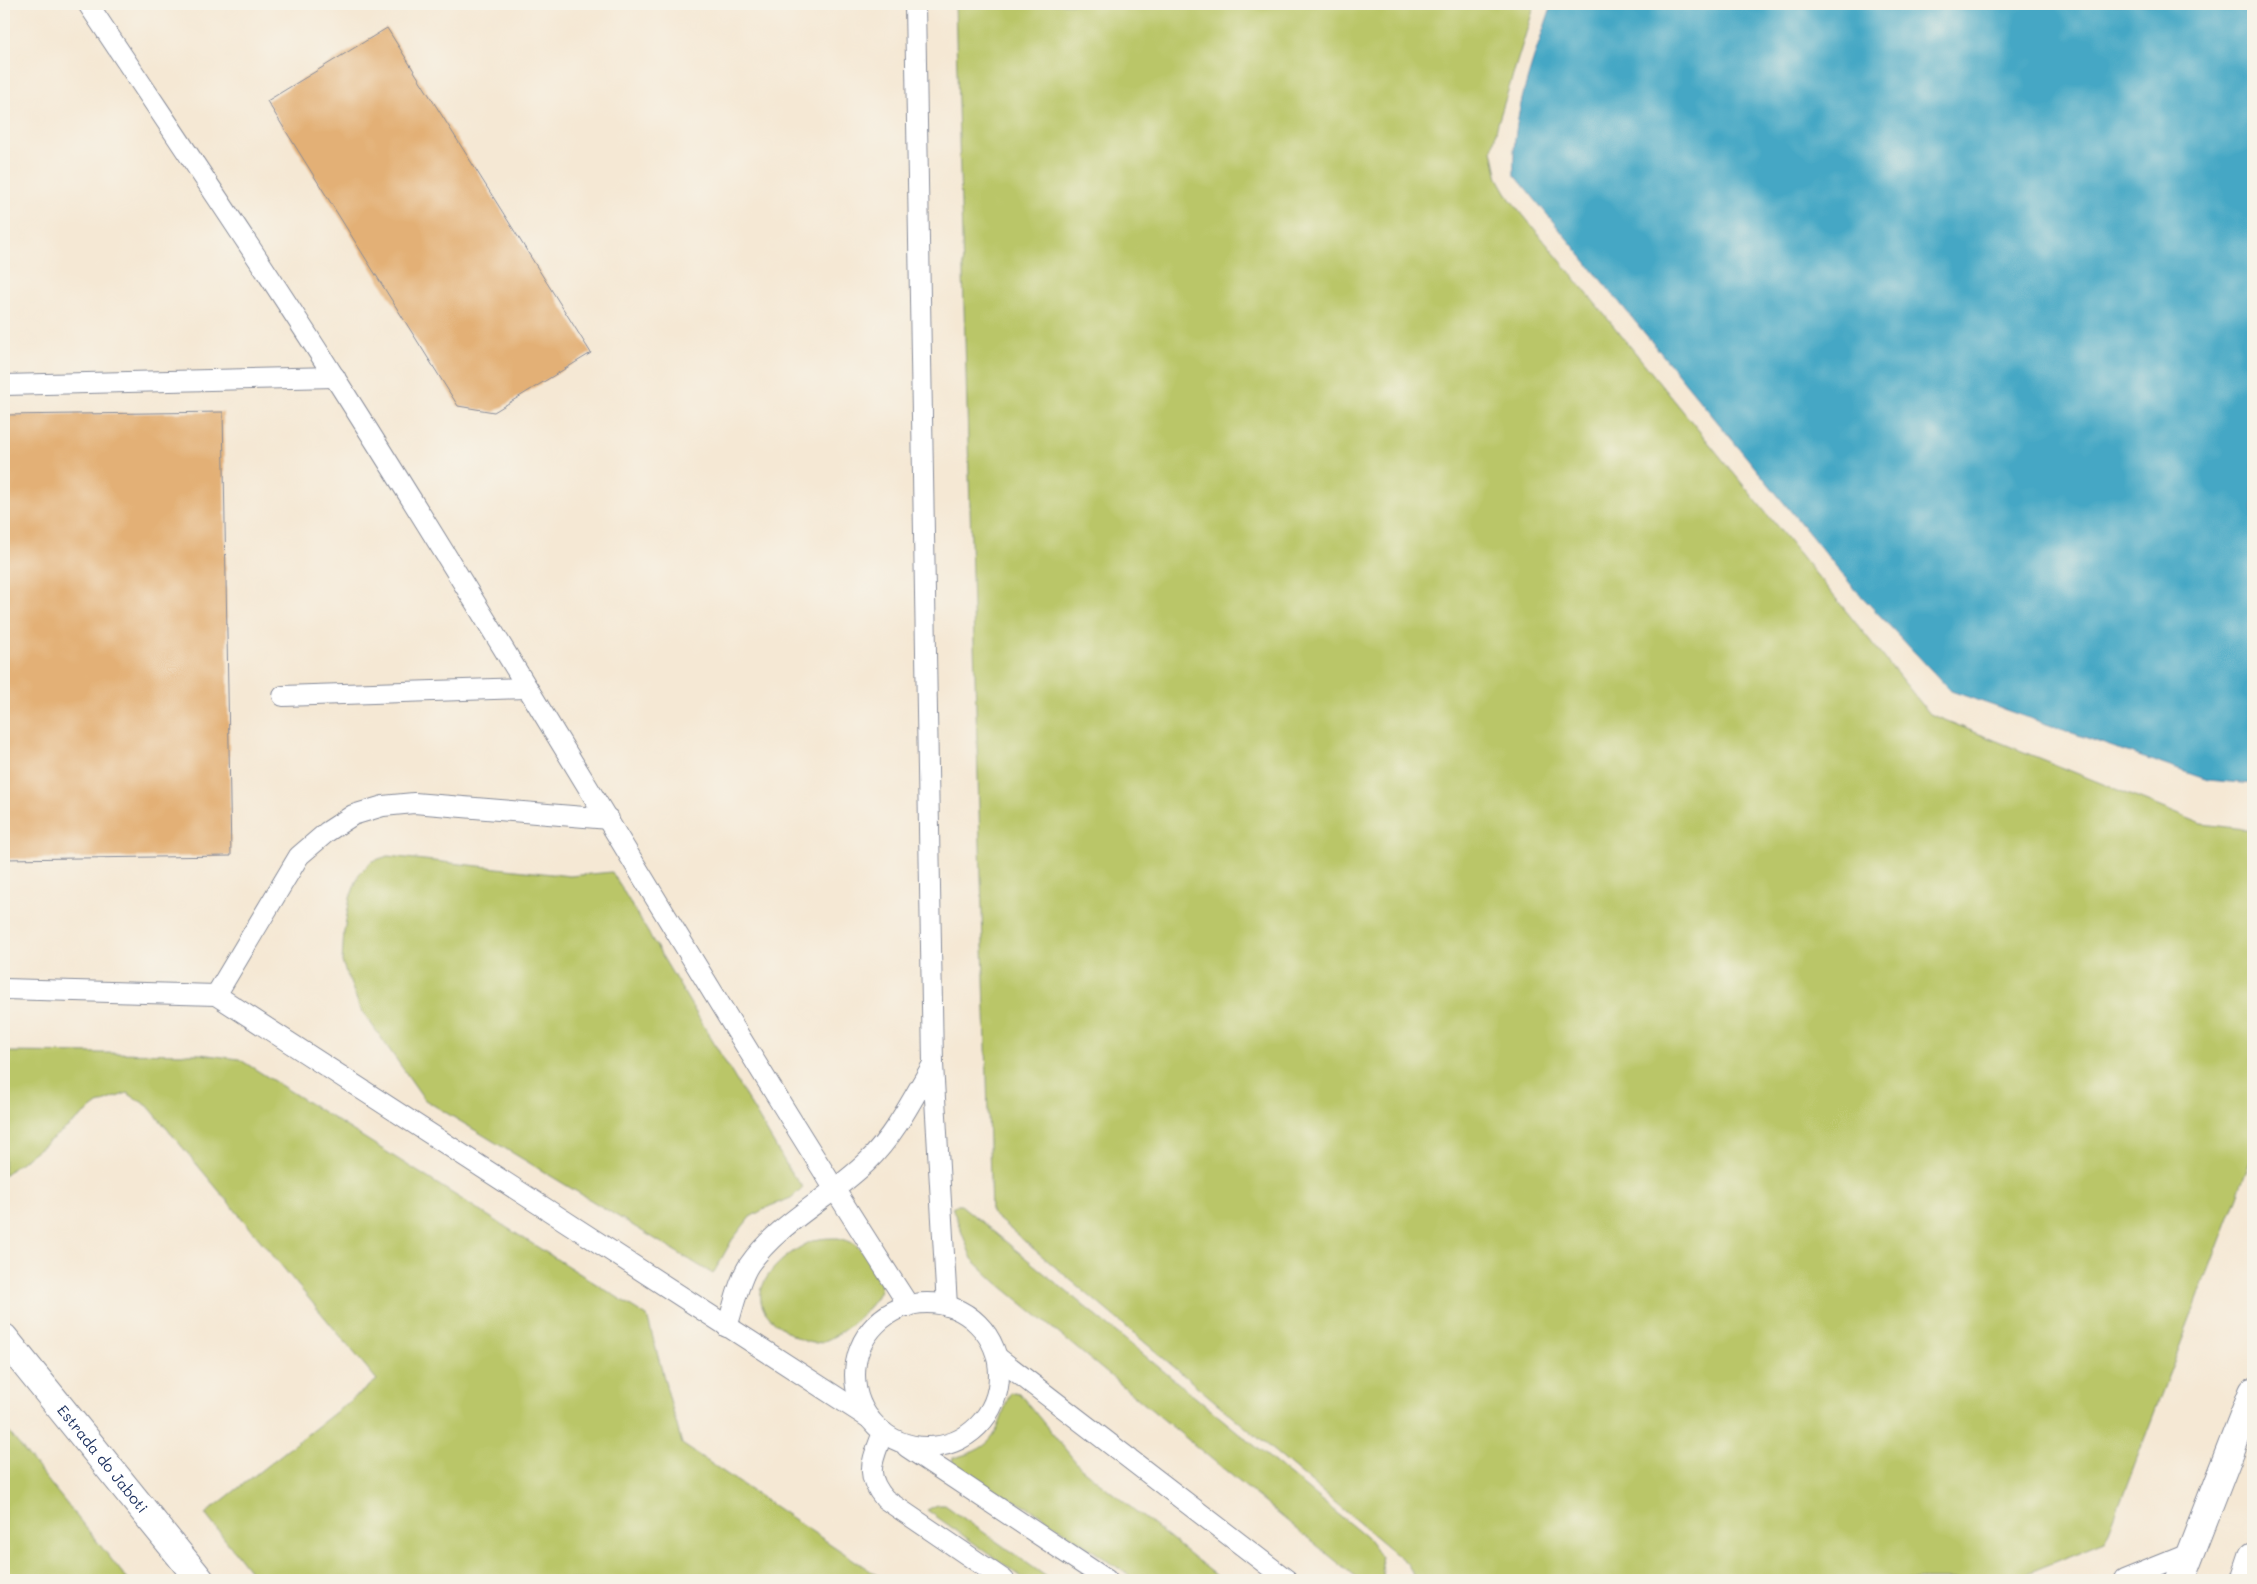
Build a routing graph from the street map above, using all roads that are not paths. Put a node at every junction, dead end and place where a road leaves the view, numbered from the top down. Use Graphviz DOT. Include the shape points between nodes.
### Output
graph roads {
  1 [pos="88,4"];
  2 [pos="914,4"];
  3 [pos="335,377"];
  4 [pos="4,385"];
  5 [pos="527,688"];
  6 [pos="283,696"];
  7 [pos="609,819"];
  8 [pos="4,989"];
  9 [pos="216,995"];
  10 [pos="933,1064"];
  11 [pos="835,1191"];
  12 [pos="909,1306"];
  13 [pos="947,1306"];
  14 [pos="727,1327"];
  15 [pos="4,1338"];
  16 [pos="997,1357"];
  17 [pos="2253,1392"];
  18 [pos="869,1418"];
  19 [pos="883,1432"];
  20 [pos="902,1443"];
  21 [pos="2190,1553"];
  22 [pos="2253,1556"];
  23 [pos="200,1580"];
  24 [pos="1004,1580"];
  25 [pos="1107,1580"];
  26 [pos="1287,1580"];
  27 [pos="2124,1580"];
  28 [pos="2180,1580"];
  29 [pos="2245,1580"];
  1 -- 3 [label="lane"];
  2 -- 10 [label="lane"];
  3 -- 4 [label="lane"];
  3 -- 5 [label="lane"];
  5 -- 6 [label="lane"];
  5 -- 7 [label="lane"];
  7 -- 9 [label="lane" via="414,802 383,806 354,815 327,832 299,856"];
  7 -- 11 [label="lane"];
  8 -- 9 [label="lane"];
  9 -- 14 [label="lane"];
  10 -- 11 [label="lane" via="891,1134 868,1161"];
  10 -- 13 [label="lane"];
  11 -- 12 [label="lane"];
  11 -- 14 [label="lane" via="776,1232 748,1267"];
  12 -- 13 [label="lane" via="922,1303"];
  12 -- 18 [label="lane" via="898,1309 877,1323 857,1358 854,1379 859,1399"];
  13 -- 16 [label="lane" via="970,1316 987,1334"];
  14 -- 18 [label="lane"];
  15 -- 23 [label="main road, Estrada do Jaboti"];
  16 -- 20 [label="lane" via="1000,1381 994,1405 982,1423 966,1437 945,1446 923,1448"];
  16 -- 26 [label="lane"];
  17 -- 21 [label="main road"];
  18 -- 19 [label="lane"];
  19 -- 20 [label="lane"];
  19 -- 24 [label="lane" via="870,1471 878,1491"];
  20 -- 25 [label="lane"];
  21 -- 27 [label="lane"];
  21 -- 28 [label="main road"];
  22 -- 29 [label="main road"];
}
